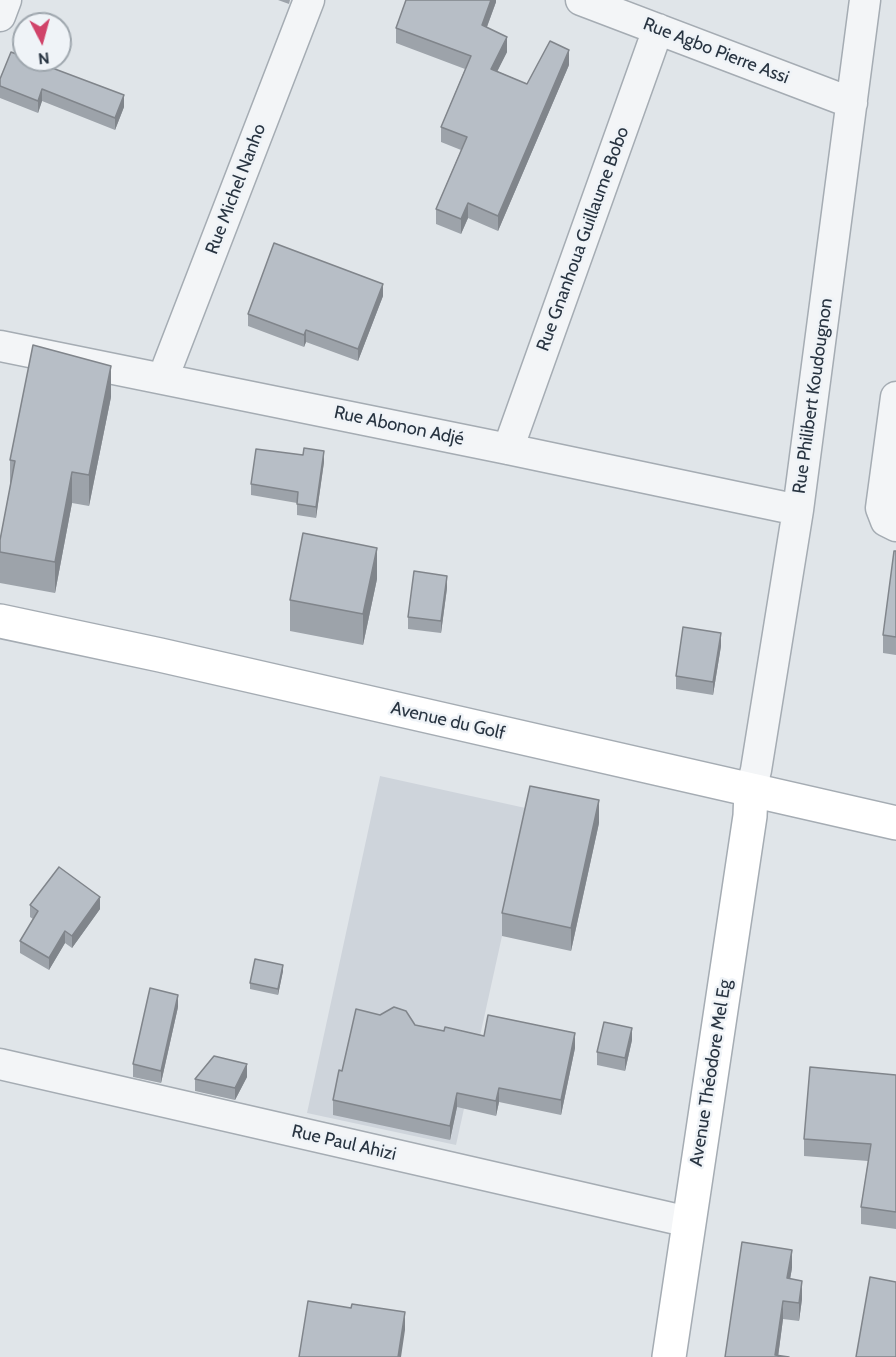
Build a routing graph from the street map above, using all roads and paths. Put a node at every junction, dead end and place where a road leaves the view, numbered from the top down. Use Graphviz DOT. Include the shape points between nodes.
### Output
graph roads {
  1 [pos="6,0"];
  2 [pos="309,0"];
  3 [pos="580,0"];
  4 [pos="865,0"];
  5 [pos="0,16"];
  6 [pos="658,29"];
  7 [pos="852,103"];
  8 [pos="0,346"];
  9 [pos="163,378"];
  10 [pos="896,397"];
  11 [pos="508,449"];
  12 [pos="798,510"];
  13 [pos="896,526"];
  14 [pos="0,621"];
  15 [pos="752,790"];
  16 [pos="896,823"];
  17 [pos="0,1064"];
  18 [pos="689,1222"];
  19 [pos="669,1357"];
  1 -- 5 [label="street"];
  2 -- 9 [label="street, Rue Michel Nanho"];
  3 -- 6 [label="street, Rue Agbo Pierre Assi"];
  4 -- 7 [label="street, Rue Philibert Koudougnon"];
  6 -- 7 [label="street, Rue Agbo Pierre Assi"];
  6 -- 11 [label="street, Rue Gnanhoua Guillaume Bobo"];
  7 -- 12 [label="street, Rue Philibert Koudougnon"];
  8 -- 9 [label="street, Rue Abonon Adjé"];
  9 -- 11 [label="street, Rue Abonon Adjé"];
  10 -- 13 [label="street" via="881,508 886,521"];
  11 -- 12 [label="street, Rue Abonon Adjé"];
  12 -- 15 [label="street, Rue Philibert Koudougnon"];
  14 -- 15 [label="main road, Avenue du Golf"];
  15 -- 16 [label="main road, Avenue du Golf"];
  15 -- 18 [label="main road, Avenue Théodore Mel Eg"];
  17 -- 18 [label="street, Rue Paul Ahizi"];
  18 -- 19 [label="main road, Avenue Théodore Mel Eg"];
}
